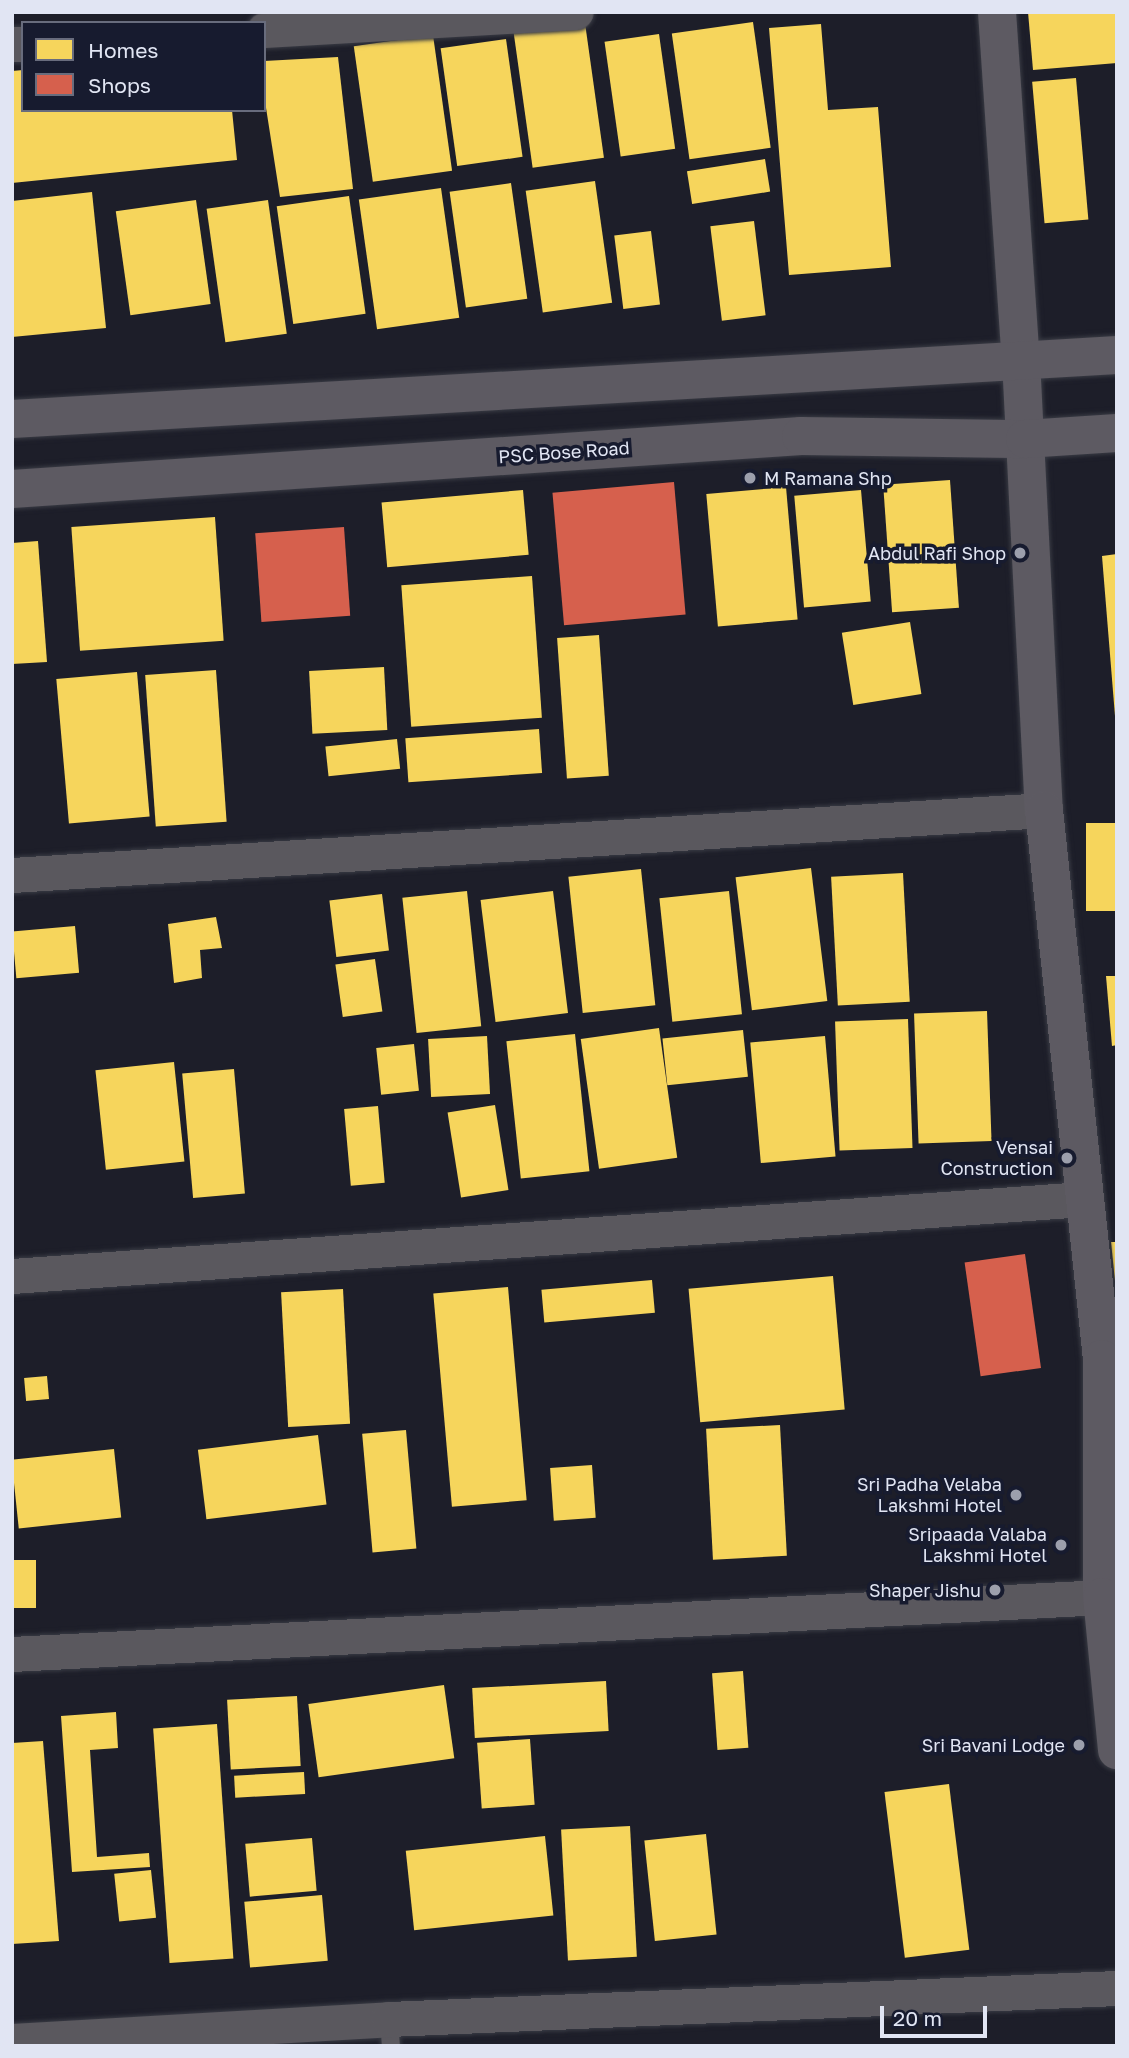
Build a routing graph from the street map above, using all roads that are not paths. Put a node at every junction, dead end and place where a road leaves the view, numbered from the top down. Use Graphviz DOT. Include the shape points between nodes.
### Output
graph roads {
  1 [pos="575,12"];
  2 [pos="997,12"];
  3 [pos="266,30"];
  4 [pos="1117,355"];
  5 [pos="1021,360"];
  6 [pos="12,419"];
  7 [pos="1117,433"];
  8 [pos="1025,439"];
  9 [pos="12,489"];
  10 [pos="1044,810"];
  11 [pos="12,875"];
  12 [pos="1084,1199"];
  13 [pos="12,1276"];
  14 [pos="1109,1358"];
  15 [pos="1102,1598"];
  16 [pos="12,1654"];
  17 [pos="1114,1686"];
  18 [pos="1117,1750"];
  19 [pos="1117,1988"];
  20 [pos="390,2032"];
  21 [pos="122,2040"];
  22 [pos="12,2041"];
  1 -- 3 [label="street"];
  2 -- 5 [label="street"];
  4 -- 5 [label="street"];
  5 -- 6 [label="street"];
  5 -- 8 [label="street"];
  7 -- 8 [label="street, PSC Bose Road"];
  8 -- 9 [label="street, PSC Bose Road" via="801,436"];
  8 -- 10 [label="street"];
  10 -- 11 [label="street"];
  10 -- 12 [label="street"];
  12 -- 13 [label="street"];
  12 -- 14 [label="street"];
  14 -- 15 [label="street"];
  15 -- 16 [label="street"];
  15 -- 17 [label="street"];
  17 -- 18 [label="street"];
  19 -- 20 [label="street"];
  20 -- 21 [label="street"];
  21 -- 22 [label="street"];
}
